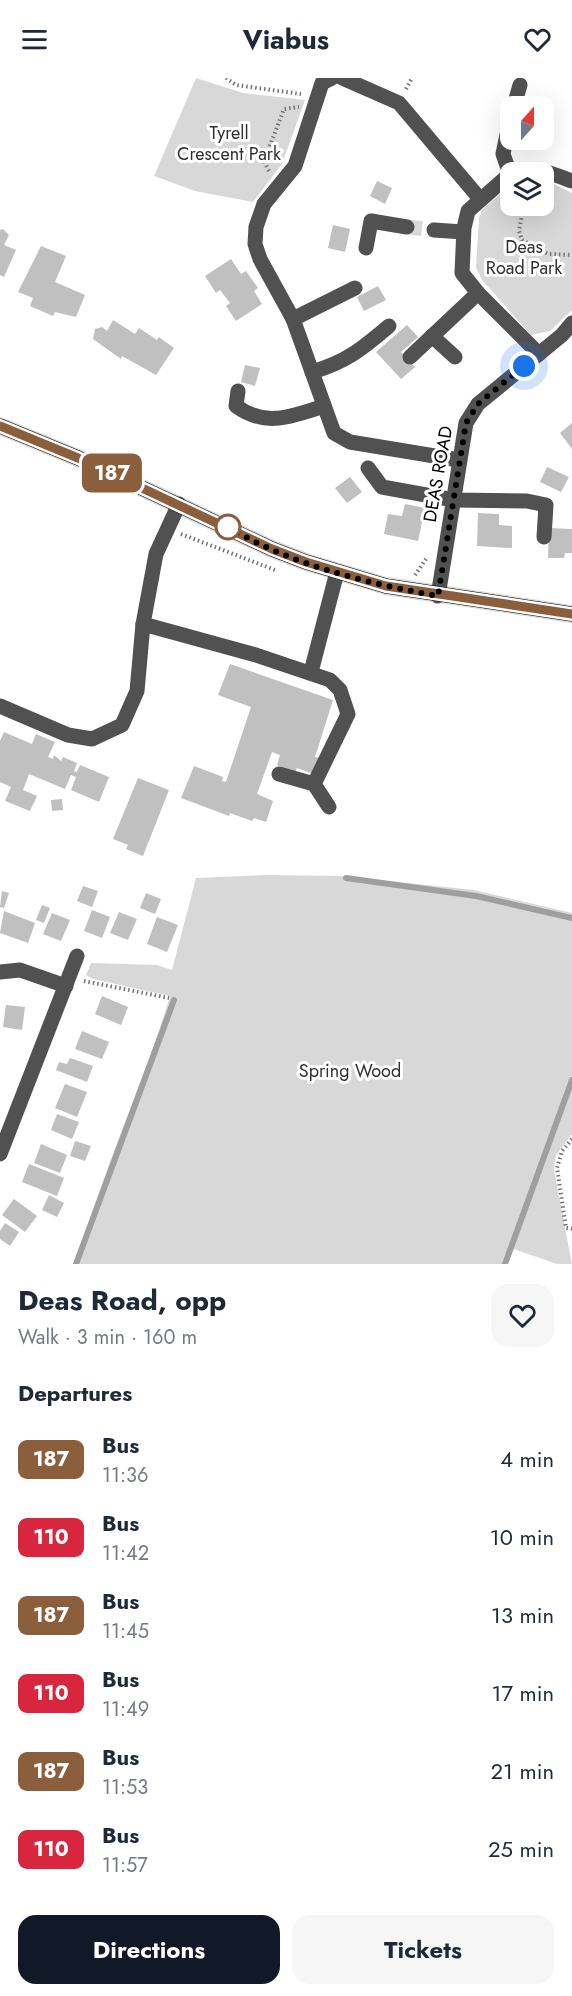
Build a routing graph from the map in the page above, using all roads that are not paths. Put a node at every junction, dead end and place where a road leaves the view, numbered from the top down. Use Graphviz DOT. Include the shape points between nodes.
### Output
graph roads {
  1 [pos="332,78"];
  2 [pos="342,78"];
  3 [pos="520,85"];
  4 [pos="517,96"];
  5 [pos="504,150"];
  6 [pos="554,174"];
  7 [pos="572,181"];
  8 [pos="480,199"];
  9 [pos="407,227"];
  10 [pos="434,230"];
  11 [pos="464,232"];
  12 [pos="366,248"];
  13 [pos="355,288"];
  14 [pos="478,293"];
  15 [pos="293,320"];
  16 [pos="389,326"];
  17 [pos="569,335"];
  18 [pos="432,336"];
  19 [pos="539,354"];
  20 [pos="410,357"];
  21 [pos="455,357"];
  22 [pos="312,372"];
  23 [pos="238,391"];
  24 [pos="324,406"];
  25 [pos="0,426"];
  26 [pos="459,460"];
  27 [pos="368,468"];
  28 [pos="454,500"];
  29 [pos="179,504"];
  30 [pos="544,537"];
  31 [pos="337,572"];
  32 [pos="438,596"];
  33 [pos="572,614"];
  34 [pos="143,624"];
  35 [pos="311,672"];
  36 [pos="0,706"];
  37 [pos="279,774"];
  38 [pos="314,784"];
  39 [pos="329,807"];
  40 [pos="77,956"];
  41 [pos="0,972"];
  42 [pos="68,980"];
  43 [pos="0,1154"];
  1 -- 15 [label="street" via="322,83 295,165 264,204 256,227 255,244 260,259"];
  2 -- 8 [label="street" via="399,103"];
  3 -- 4 [label="street"];
  5 -- 8 [label="street" via="510,174"];
  6 -- 7 [label="street"];
  8 -- 11 [label="street" via="468,211"];
  9 -- 12 [label="street" via="371,221"];
  10 -- 11 [label="street"];
  11 -- 14 [label="street" via="462,273"];
  13 -- 15 [label="street"];
  14 -- 18 [label="street"];
  14 -- 19 [label="street"];
  15 -- 22 [label="street"];
  16 -- 22 [label="street" via="356,354"];
  17 -- 19 [label="street, DEAS ROAD"];
  18 -- 20 [label="street"];
  18 -- 21 [label="street"];
  19 -- 26 [label="street, DEAS ROAD" via="478,404 466,423"];
  22 -- 24 [label="street"];
  23 -- 24 [label="street" via="236,406 259,418 279,420"];
  24 -- 26 [label="street" via="334,433 350,442"];
  25 -- 29 [label="main road"];
  26 -- 28 [label="street, DEAS ROAD"];
  27 -- 28 [label="street" via="382,487"];
  28 -- 30 [label="street" via="546,505"];
  28 -- 32 [label="street, DEAS ROAD"];
  29 -- 31 [label="main road" via="272,549"];
  29 -- 34 [label="street" via="156,554"];
  31 -- 32 [label="main road"];
  31 -- 35 [label="street"];
  32 -- 33 [label="main road"];
  34 -- 35 [label="street"];
  34 -- 36 [label="street" via="137,691 122,725 92,739 68,735"];
  35 -- 38 [label="street" via="330,680 340,690 348,714"];
  37 -- 38 [label="street"];
  38 -- 39 [label="street"];
  40 -- 42 [label="street"];
  41 -- 42 [label="street" via="20,970"];
  42 -- 43 [label="street"];
}
